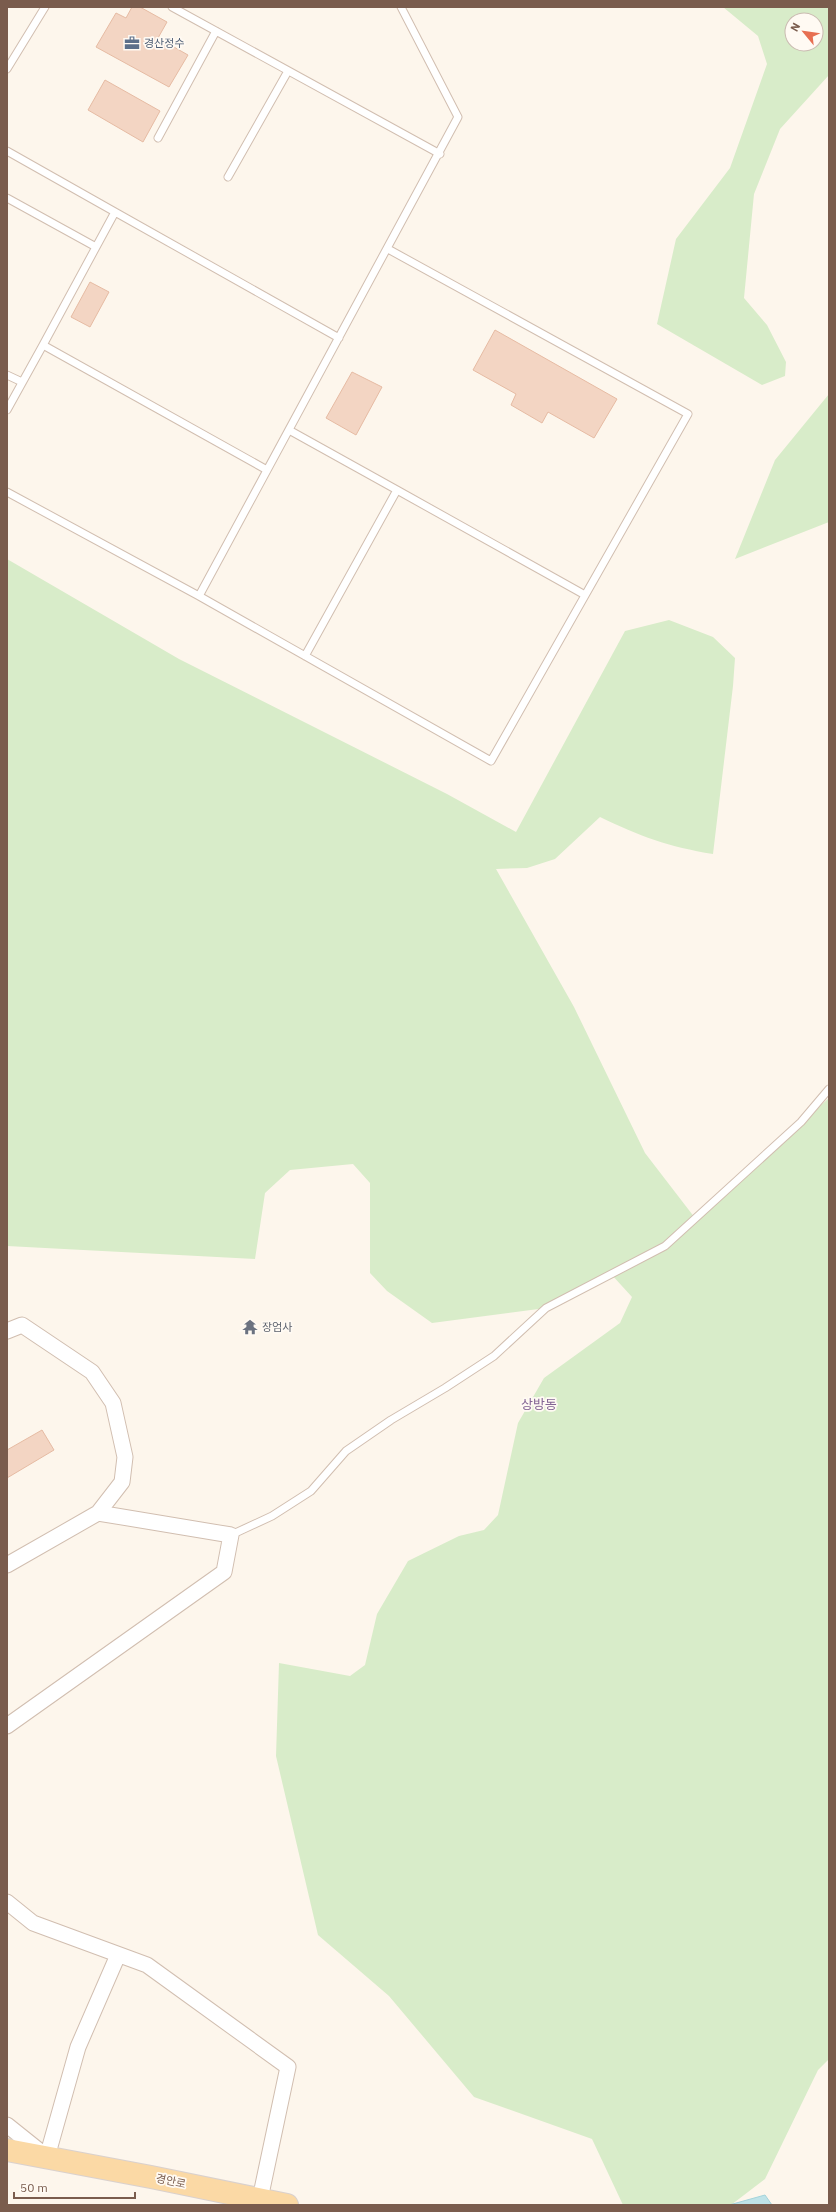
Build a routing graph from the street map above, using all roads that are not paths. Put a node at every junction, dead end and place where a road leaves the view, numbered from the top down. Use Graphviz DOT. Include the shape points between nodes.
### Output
graph roads {
  1 [pos="45,7"];
  2 [pos="172,7"];
  3 [pos="401,7"];
  4 [pos="216,32"];
  5 [pos="7,69"];
  6 [pos="288,71"];
  7 [pos="158,138"];
  8 [pos="7,151"];
  9 [pos="440,154"];
  10 [pos="228,177"];
  11 [pos="7,198"];
  12 [pos="115,212"];
  13 [pos="96,247"];
  14 [pos="388,249"];
  15 [pos="339,338"];
  16 [pos="42,345"];
  17 [pos="7,375"];
  18 [pos="22,382"];
  19 [pos="7,410"];
  20 [pos="289,430"];
  21 [pos="267,470"];
  22 [pos="397,490"];
  23 [pos="7,492"];
  24 [pos="585,595"];
  25 [pos="199,596"];
  26 [pos="306,656"];
  27 [pos="829,1089"];
  28 [pos="7,1330"];
  29 [pos="98,1513"];
  30 [pos="231,1535"];
  31 [pos="7,1565"];
  32 [pos="7,1726"];
  33 [pos="7,1902"];
  34 [pos="118,1956"];
  35 [pos="7,2125"];
  36 [pos="7,2150"];
  37 [pos="47,2157"];
  38 [pos="260,2199"];
  39 [pos="286,2205"];
  1 -- 5 [label="lane"];
  2 -- 4 [label="lane"];
  3 -- 9 [label="lane" via="458,117"];
  4 -- 6 [label="lane"];
  4 -- 7 [label="lane"];
  6 -- 9 [label="lane"];
  6 -- 10 [label="lane"];
  8 -- 12 [label="lane"];
  9 -- 14 [label="lane"];
  11 -- 13 [label="lane"];
  12 -- 13 [label="lane"];
  12 -- 15 [label="lane"];
  13 -- 16 [label="lane"];
  14 -- 15 [label="lane"];
  14 -- 24 [label="lane" via="688,414"];
  15 -- 20 [label="lane"];
  16 -- 18 [label="lane"];
  16 -- 21 [label="lane"];
  17 -- 18 [label="lane"];
  18 -- 19 [label="lane"];
  20 -- 21 [label="lane"];
  20 -- 22 [label="lane"];
  21 -- 25 [label="lane"];
  22 -- 24 [label="lane"];
  22 -- 26 [label="lane"];
  23 -- 25 [label="lane"];
  24 -- 26 [label="lane" via="491,761"];
  25 -- 26 [label="lane"];
  27 -- 30 [label="lane" via="801,1122 665,1246 546,1308 494,1356 346,1451 311,1491 272,1516"];
  28 -- 29 [label="street" via="22,1325 92,1372 113,1403 125,1457 122,1482"];
  29 -- 30 [label="street"];
  29 -- 31 [label="street"];
  30 -- 32 [label="street" via="224,1572"];
  33 -- 34 [label="street" via="33,1923"];
  34 -- 37 [label="street" via="78,2047"];
  34 -- 38 [label="street" via="147,1965 288,2067"];
  35 -- 37 [label="street"];
  36 -- 37 [label="main road, 경안로"];
  37 -- 38 [label="main road, 경안로"];
  38 -- 39 [label="main road, 경안로"];
}
